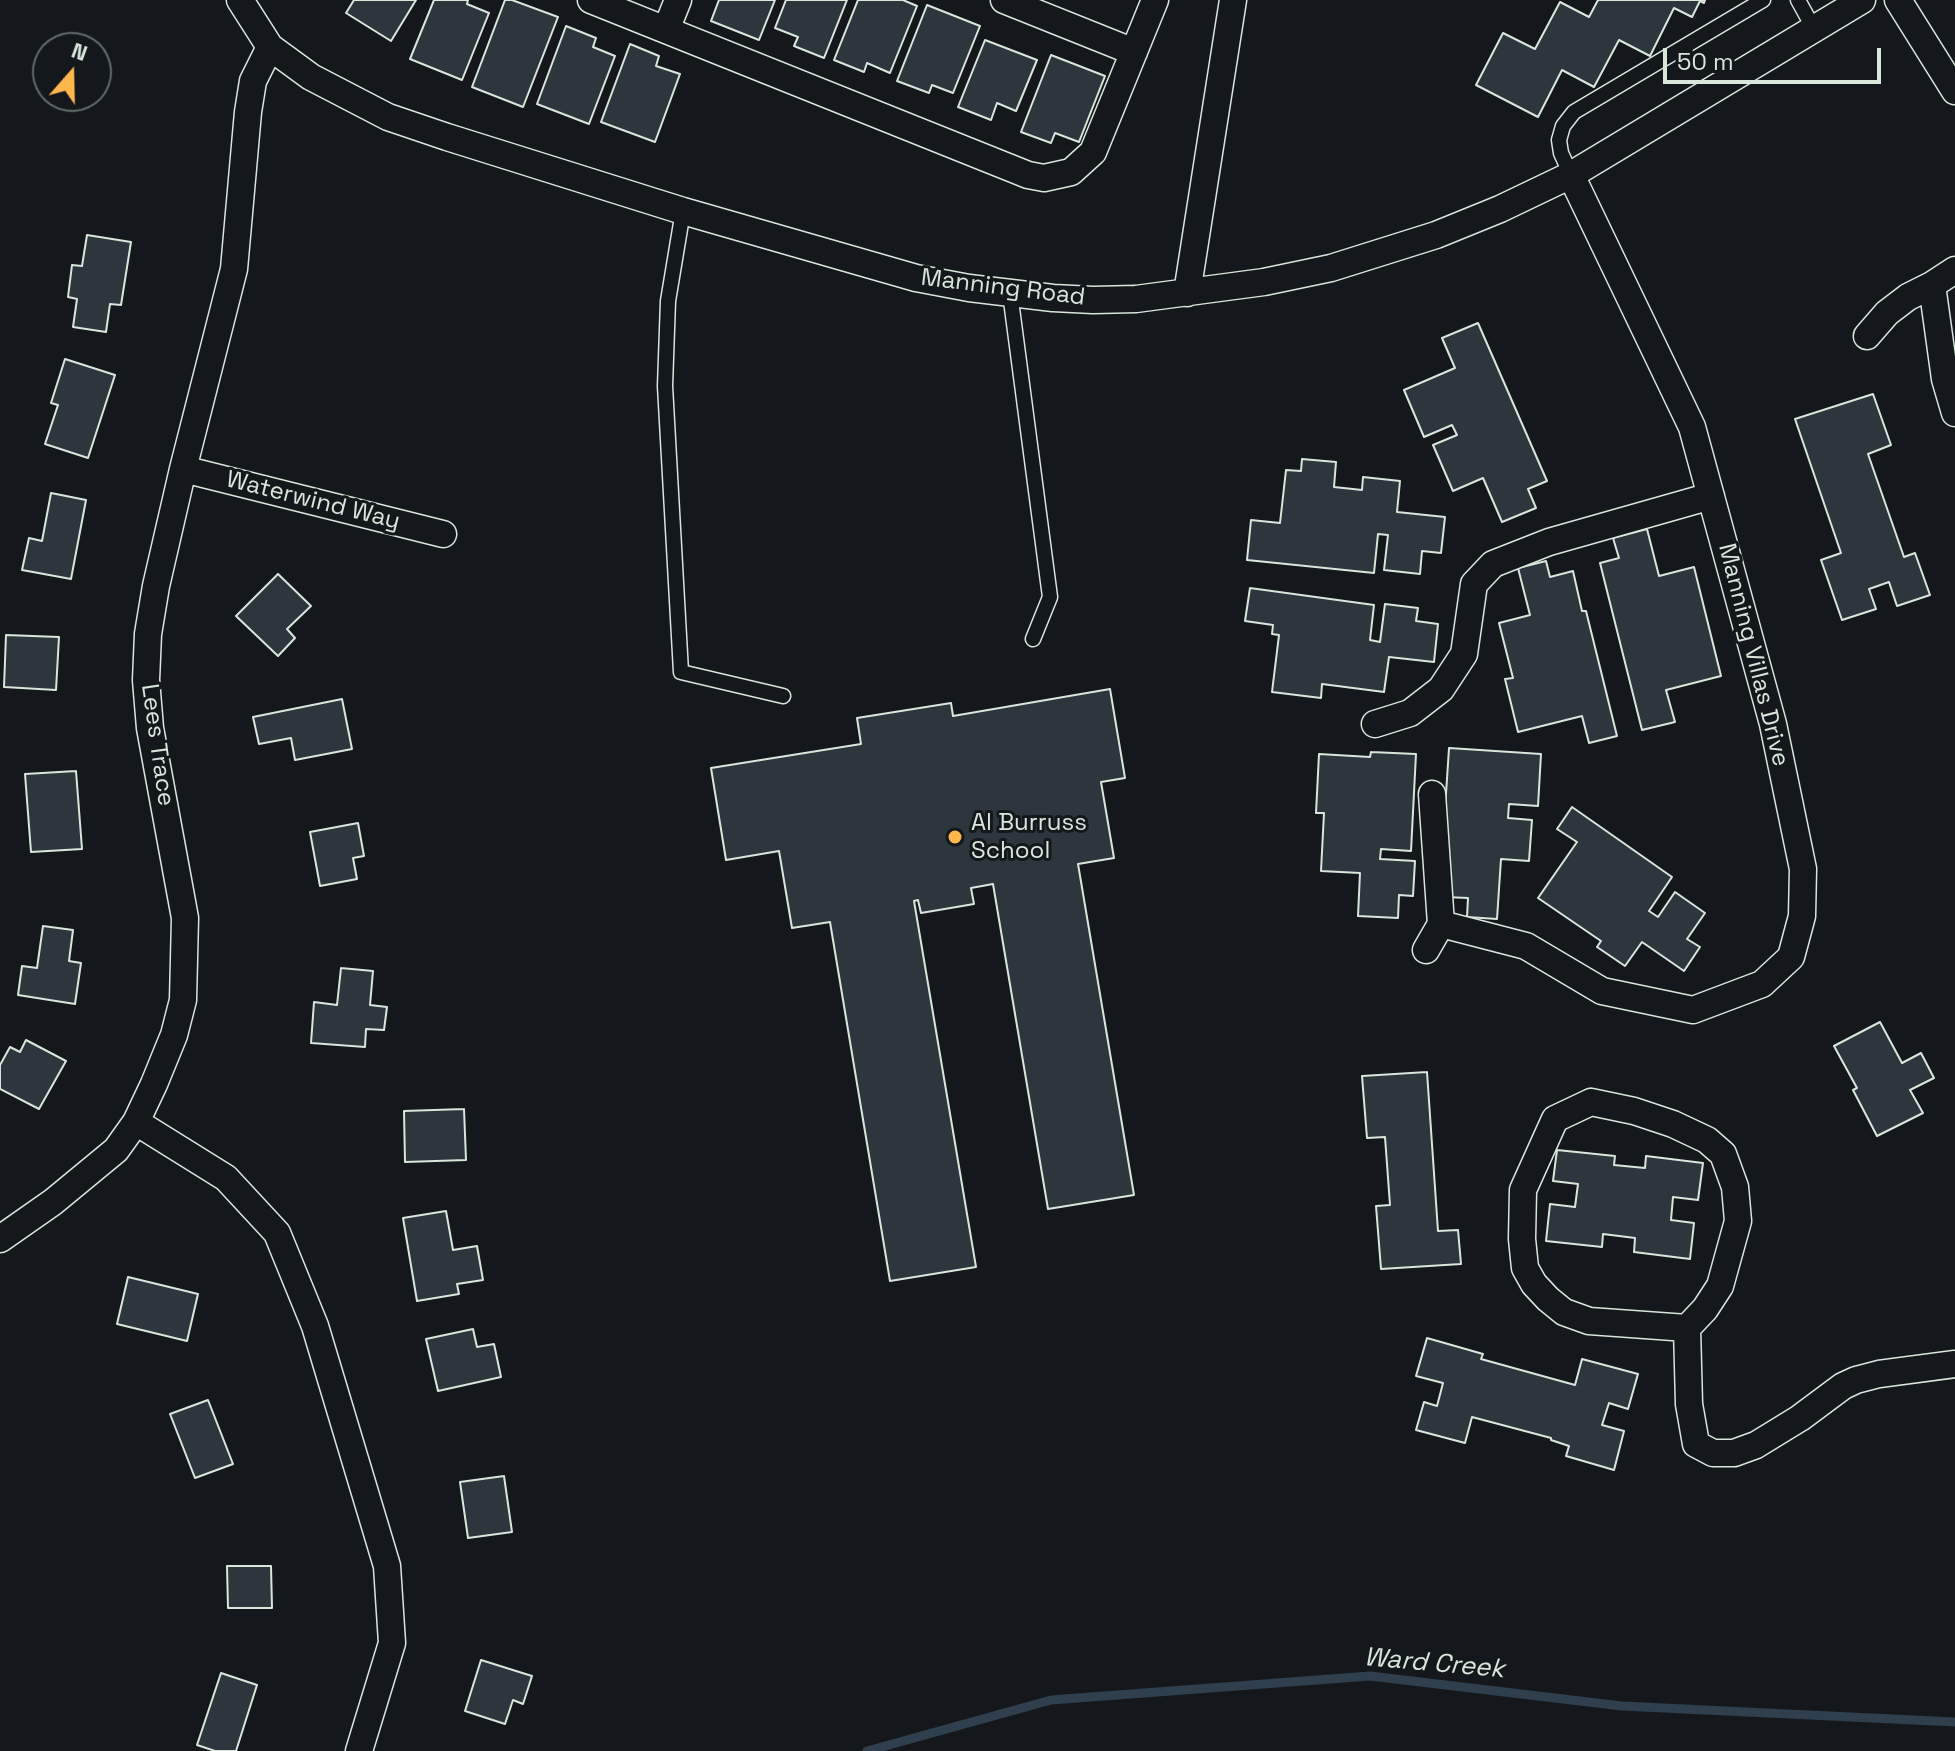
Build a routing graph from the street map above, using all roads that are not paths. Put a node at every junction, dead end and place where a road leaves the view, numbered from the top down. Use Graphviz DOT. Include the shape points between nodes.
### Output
graph roads {
  1 [pos="240,0"];
  2 [pos="591,0"];
  3 [pos="678,0"];
  4 [pos="1004,0"];
  5 [pos="1155,0"];
  6 [pos="1233,0"];
  7 [pos="1763,0"];
  8 [pos="1798,0"];
  9 [pos="1862,0"];
  10 [pos="1898,0"];
  11 [pos="1814,29"];
  12 [pos="666,30"];
  13 [pos="270,47"];
  14 [pos="1134,52"];
  15 [pos="1955,91"];
  16 [pos="1571,175"];
  17 [pos="683,211"];
  18 [pos="1955,270"];
  19 [pos="1932,285"];
  20 [pos="1010,293"];
  21 [pos="1187,293"];
  22 [pos="1867,336"];
  23 [pos="1955,413"];
  24 [pos="183,469"];
  25 [pos="1711,496"];
  26 [pos="443,534"];
  27 [pos="1033,639"];
  28 [pos="783,696"];
  29 [pos="1375,724"];
  30 [pos="1432,794"];
  31 [pos="1441,924"];
  32 [pos="1426,950"];
  33 [pos="136,1122"];
  34 [pos="0,1239"];
  35 [pos="1687,1328"];
  36 [pos="1955,1364"];
  37 [pos="359,1751"];
  1 -- 13 [label="street, Manning Road"];
  2 -- 12 [label="street"];
  3 -- 12 [label="street"];
  4 -- 14 [label="street"];
  5 -- 14 [label="street"];
  6 -- 21 [label="street"];
  7 -- 16 [label="lane" via="1574,112 1559,140"];
  8 -- 11 [label="lane"];
  9 -- 11 [label="street, Manning Road"];
  10 -- 15 [label="street"];
  11 -- 16 [label="street, Manning Road"];
  12 -- 14 [label="street" via="1044,178 1071,172 1093,152"];
  13 -- 17 [label="street, Manning Road" via="311,77 388,117"];
  13 -- 24 [label="street, Lees Trace" via="253,81 234,269"];
  16 -- 21 [label="street, Manning Road" via="1390,251 1264,282"];
  16 -- 25 [label="street, Manning Villas Drive" via="1692,427"];
  17 -- 20 [label="street, Manning Road" via="916,278"];
  17 -- 28 [label="lane" via="668,301 665,386 681,672"];
  18 -- 19 [label="street"];
  19 -- 22 [label="street" via="1887,313"];
  19 -- 23 [label="street"];
  20 -- 21 [label="street, Manning Road" via="1093,300"];
  20 -- 27 [label="lane" via="1050,597"];
  24 -- 26 [label="street, Waterwind Way"];
  24 -- 33 [label="street, Lees Trace" via="156,586 146,680 185,918 186,963 174,1035"];
  25 -- 29 [label="street" via="1549,542 1493,564 1474,584 1464,654 1441,689 1410,713"];
  25 -- 31 [label="street, Manning Villas Drive" via="1773,724 1803,869 1802,916 1791,957 1762,984 1693,1010 1602,991 1526,946"];
  30 -- 31 [label="street"];
  31 -- 32 [label="street"];
  33 -- 34 [label="street, Lees Trace" via="116,1150 87,1175"];
  33 -- 37 [label="street" via="226,1178 277,1233 315,1326 387,1566 392,1643"];
  35 -- 35 [label="street" via="1720,1286 1738,1221 1735,1187 1723,1154 1673,1124 1591,1102 1555,1119 1523,1190 1525,1268 1534,1284 1564,1312 1589,1321"];
  35 -- 36 [label="street" via="1696,1444 1713,1453 1756,1445 1856,1380"];
}
